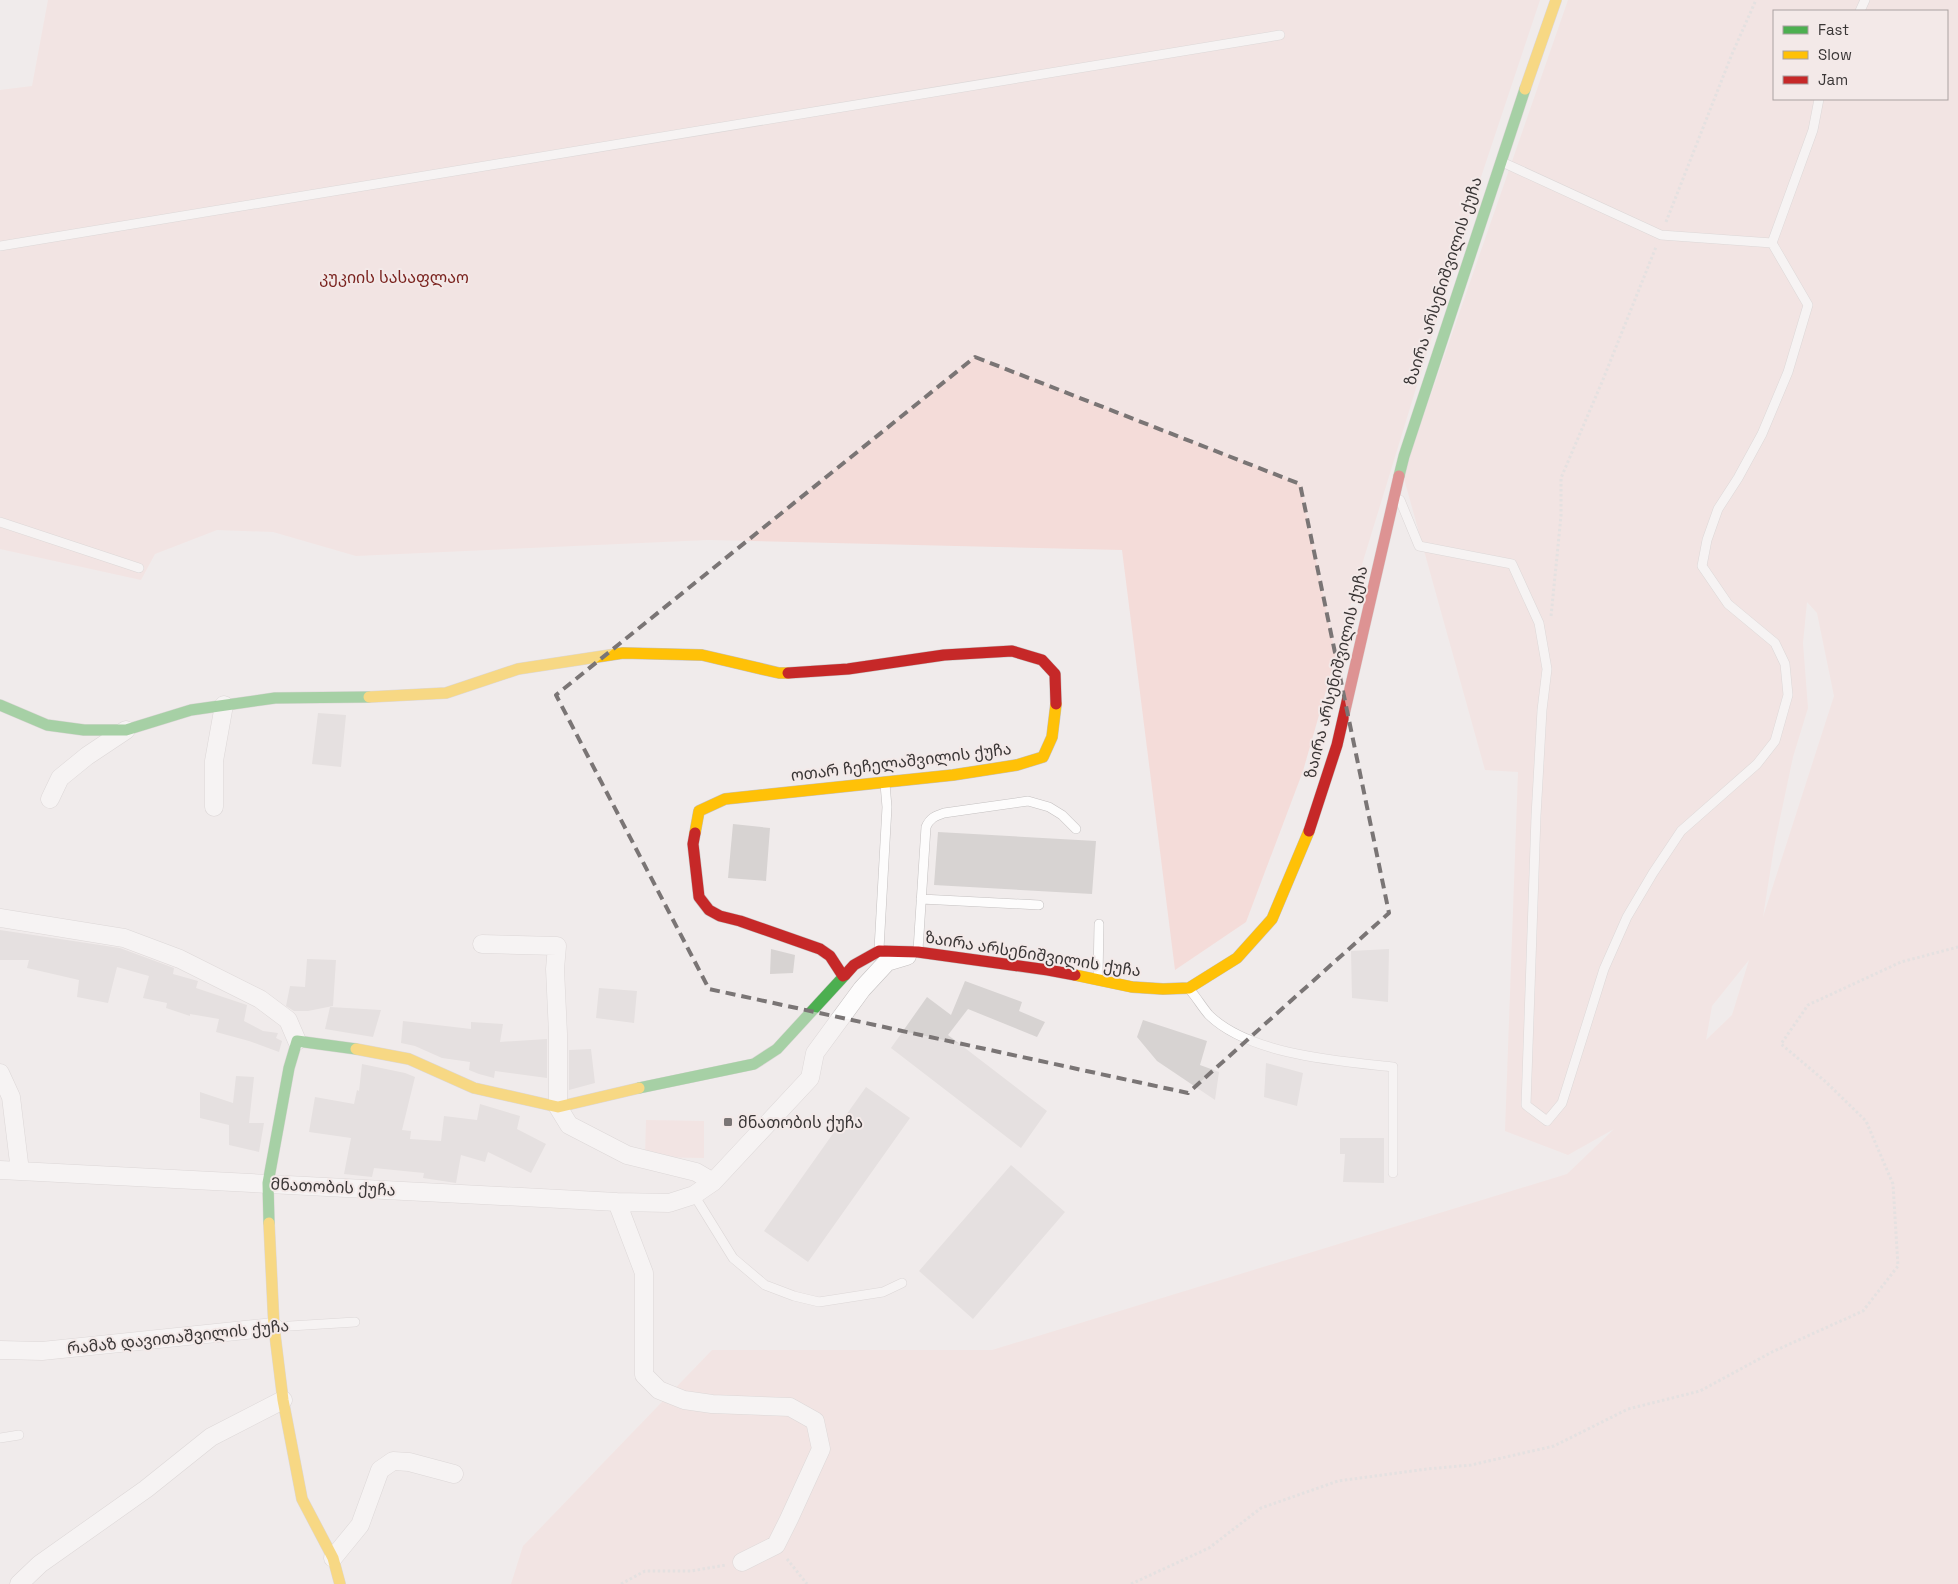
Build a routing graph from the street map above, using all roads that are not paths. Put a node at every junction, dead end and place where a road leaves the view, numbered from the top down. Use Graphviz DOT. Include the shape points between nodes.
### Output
graph roads {
  1 [pos="1556,0"];
  2 [pos="1280,35"];
  3 [pos="1819,100"];
  4 [pos="1500,161"];
  5 [pos="1772,244"];
  6 [pos="0,246"];
  7 [pos="1397,490"];
  8 [pos="0,522"];
  9 [pos="138,568"];
  10 [pos="0,705"];
  11 [pos="224,706"];
  12 [pos="126,730"];
  13 [pos="885,784"];
  14 [pos="50,799"];
  15 [pos="214,807"];
  16 [pos="1076,829"];
  17 [pos="922,899"];
  18 [pos="1039,905"];
  19 [pos="0,918"];
  20 [pos="1099,924"];
  21 [pos="482,944"];
  22 [pos="879,951"];
  23 [pos="918,952"];
  24 [pos="843,976"];
  25 [pos="1098,980"];
  26 [pos="1189,988"];
  27 [pos="297,1041"];
  28 [pos="0,1073"];
  29 [pos="6,1096"];
  30 [pos="558,1108"];
  31 [pos="0,1170"];
  32 [pos="20,1171"];
  33 [pos="1394,1173"];
  34 [pos="714,1182"];
  35 [pos="268,1183"];
  36 [pos="694,1196"];
  37 [pos="617,1202"];
  38 [pos="902,1283"];
  39 [pos="355,1322"];
  40 [pos="274,1327"];
  41 [pos="0,1350"];
  42 [pos="283,1400"];
  43 [pos="19,1435"];
  44 [pos="0,1438"];
  45 [pos="454,1474"];
  46 [pos="333,1558"];
  47 [pos="742,1562"];
  48 [pos="19,1584"];
  49 [pos="340,1584"];
  1 -- 4 [label="street, ზაირა არსენიშვილის ქუჩა"];
  2 -- 6 [label="lane"];
  3 -- 5 [label="lane" via="1813,130"];
  4 -- 5 [label="lane" via="1661,235"];
  4 -- 7 [label="street, ზაირა არსენიშვილის ქუჩა" via="1404,456"];
  5 -- 7 [label="lane" via="1808,305 1788,372 1762,434 1718,509 1702,566 1728,604 1775,643 1785,664 1788,695 1775,741 1756,764 1681,832 1627,917 1604,968 1562,1103 1547,1121 1526,1105 1536,816 1547,669 1539,623 1512,564 1419,546"];
  7 -- 26 [label="street, ზაირა არსენიშვილის ქუჩა" via="1338,745 1305,843 1272,919 1237,958"];
  8 -- 9 [label="lane"];
  10 -- 12 [label="street, ოთარ ჩეჩელაშვილის ქუჩა" via="47,725 84,730"];
  11 -- 12 [label="street, ოთარ ჩეჩელაშვილის ქუჩა" via="191,710"];
  11 -- 13 [label="street, ოთარ ჩეჩელაშვილის ქუჩა" via="275,698 397,697 446,692 518,669 623,653 702,656 779,672 848,669 944,655 1012,651 1042,660 1055,674 1052,737 1043,757 1017,765"];
  11 -- 15 [label="street" via="214,761"];
  12 -- 14 [label="street" via="60,778"];
  13 -- 22 [label="lane" via="887,807"];
  13 -- 24 [label="street, ოთარ ჩეჩელაშვილის ქუჩა" via="725,799 699,811 693,844 699,897 709,910 820,948 830,956"];
  16 -- 17 [label="lane" via="1062,815 1028,801 936,815 926,827"];
  17 -- 18 [label="lane"];
  17 -- 23 [label="lane"];
  19 -- 27 [label="street" via="124,938 180,960 260,999 288,1020"];
  20 -- 25 [label="lane"];
  21 -- 30 [label="street" via="557,946"];
  22 -- 23 [label="street, ზაირა არსენიშვილის ქუჩა"];
  22 -- 24 [label="street" via="854,965"];
  23 -- 25 [label="street, ზაირა არსენიშვილის ქუჩა"];
  23 -- 34 [label="street, მნათობის ქუჩა" via="887,962 862,990 815,1053 810,1078"];
  24 -- 30 [label="street" via="777,1049 754,1064"];
  25 -- 26 [label="street, ზაირა არსენიშვილის ქუჩა" via="1132,987"];
  26 -- 33 [label="lane" via="1210,1015 1262,1045 1307,1057 1392,1068"];
  27 -- 30 [label="street" via="338,1045 409,1059 474,1088"];
  27 -- 35 [label="street"];
  28 -- 29 [label="street"];
  29 -- 32 [label="street"];
  30 -- 34 [label="street" via="569,1125 627,1156 696,1172"];
  31 -- 32 [label="street, მნათობის ქუჩა"];
  32 -- 35 [label="street, მნათობის ქუჩა"];
  34 -- 36 [label="street, მნათობის ქუჩა"];
  35 -- 37 [label="street, მნათობის ქუჩა"];
  35 -- 40 [label="street"];
  36 -- 37 [label="street, მნათობის ქუჩა" via="669,1203"];
  36 -- 38 [label="lane" via="733,1258 765,1285 818,1302 883,1292"];
  37 -- 47 [label="street" via="644,1273 644,1375 659,1390 684,1400 790,1407 815,1422 821,1449 776,1545"];
  39 -- 40 [label="lane, რამაზ დავითაშვილის ქუჩა"];
  40 -- 41 [label="street, რამაზ დავითაშვილის ქუჩა" via="42,1351"];
  40 -- 42 [label="street"];
  42 -- 46 [label="street" via="302,1498"];
  42 -- 48 [label="street" via="210,1437 146,1488 40,1564"];
  43 -- 44 [label="lane"];
  45 -- 46 [label="street" via="393,1461 380,1470 360,1525"];
  46 -- 49 [label="street"];
}
